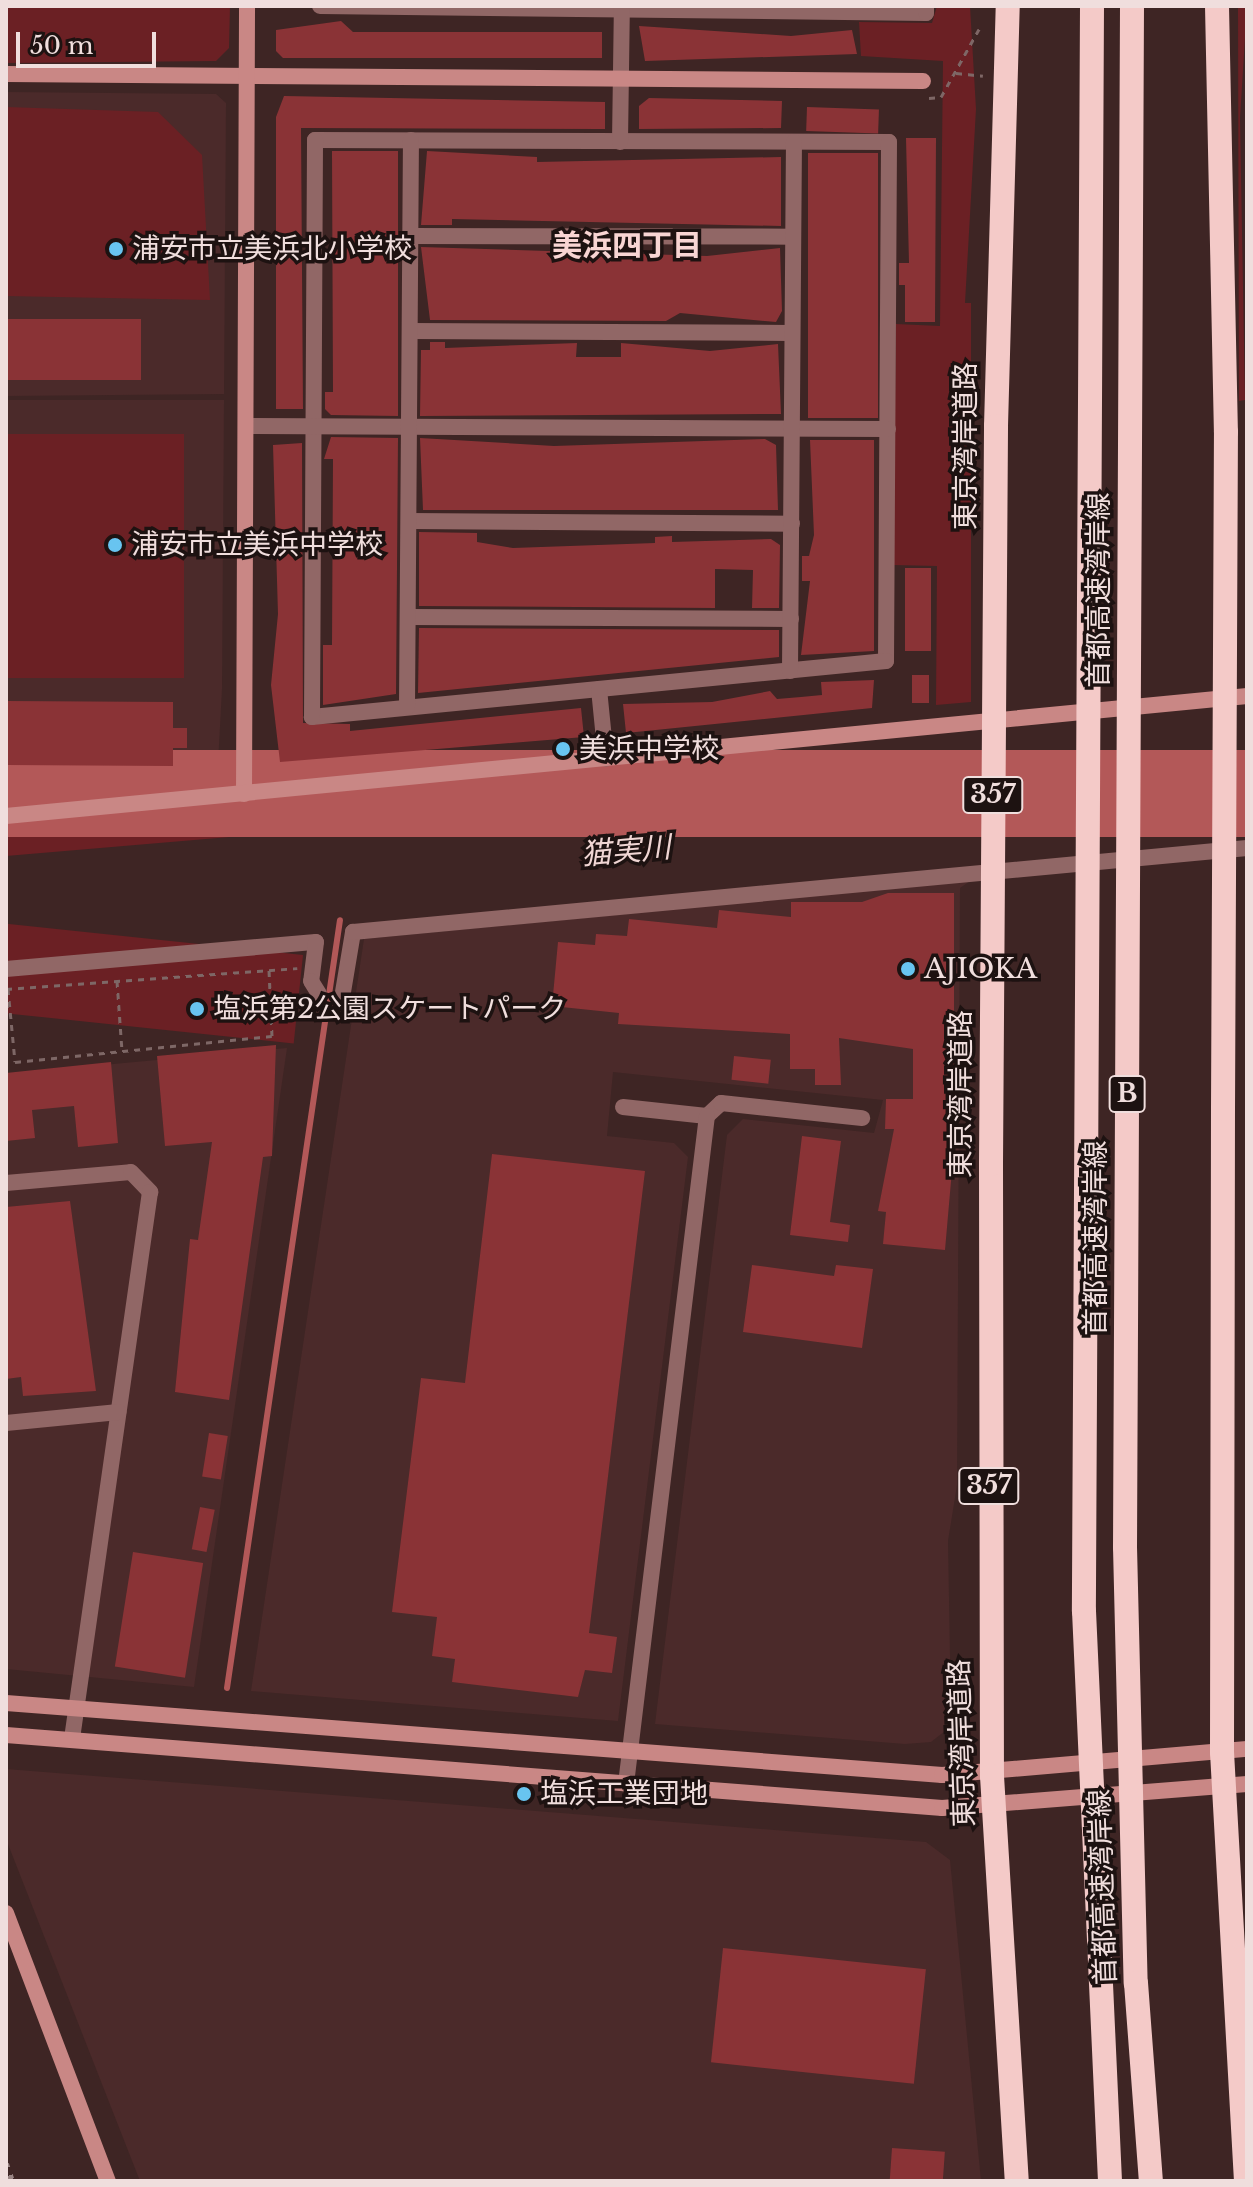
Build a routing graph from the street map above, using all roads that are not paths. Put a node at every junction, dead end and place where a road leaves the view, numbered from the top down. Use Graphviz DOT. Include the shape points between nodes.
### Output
graph roads {
  1 [pos="247,6"];
  2 [pos="320,6"];
  3 [pos="926,6"];
  4 [pos="1008,6"];
  5 [pos="1092,6"];
  6 [pos="1132,6"];
  7 [pos="1217,6"];
  8 [pos="421,8"];
  9 [pos="521,9"];
  10 [pos="622,9"];
  11 [pos="721,9"];
  12 [pos="824,9"];
  13 [pos="6,74"];
  14 [pos="247,76"];
  15 [pos="620,80"];
  16 [pos="923,81"];
  17 [pos="411,140"];
  18 [pos="620,142"];
  19 [pos="794,142"];
  20 [pos="410,236"];
  21 [pos="793,237"];
  22 [pos="410,331"];
  23 [pos="792,333"];
  24 [pos="247,426"];
  25 [pos="310,426"];
  26 [pos="410,426"];
  27 [pos="792,428"];
  28 [pos="888,429"];
  29 [pos="410,521"];
  30 [pos="792,524"];
  31 [pos="409,617"];
  32 [pos="791,619"];
  33 [pos="790,671"];
  34 [pos="599,689"];
  35 [pos="1247,696"];
  36 [pos="407,707"];
  37 [pos="606,759"];
  38 [pos="244,794"];
  39 [pos="6,816"];
  40 [pos="1247,848"];
  41 [pos="6,969"];
  42 [pos="343,992"];
  43 [pos="319,994"];
  44 [pos="623,1107"];
  45 [pos="707,1116"];
  46 [pos="862,1118"];
  47 [pos="6,1183"];
  48 [pos="118,1412"];
  49 [pos="6,1423"];
  50 [pos="6,1703"];
  51 [pos="76,1708"];
  52 [pos="6,1735"];
  53 [pos="72,1739"];
  54 [pos="1247,1749"];
  55 [pos="630,1750"];
  56 [pos="1222,1752"];
  57 [pos="992,1776"];
  58 [pos="626,1784"];
  59 [pos="1235,1785"];
  60 [pos="993,1808"];
  61 [pos="6,1913"];
  62 [pos="108,2181"];
  63 [pos="1017,2181"];
  64 [pos="1110,2181"];
  65 [pos="1151,2181"];
  66 [pos="1246,2181"];
  1 -- 14 [label="street"];
  2 -- 8 [label="street"];
  3 -- 12 [label="street" via="926,13"];
  4 -- 57 [label="highway, 東京湾岸道路 / 357, bridge" via="996,426"];
  5 -- 64 [label="highway, 首都高速湾岸線 / B, bridge" via="1084,1611"];
  6 -- 65 [label="highway, 首都高速湾岸線 / B, bridge" via="1125,1606 1136,1983"];
  7 -- 56 [label="highway, bridge" via="1226,432"];
  8 -- 9 [label="street"];
  9 -- 10 [label="street"];
  10 -- 11 [label="street"];
  10 -- 15 [label="street"];
  11 -- 12 [label="street"];
  13 -- 14 [label="street"];
  14 -- 15 [label="street"];
  14 -- 24 [label="street"];
  15 -- 16 [label="street"];
  15 -- 18 [label="street"];
  17 -- 18 [label="street"];
  17 -- 20 [label="street"];
  17 -- 25 [label="street" via="315,140"];
  18 -- 19 [label="street"];
  19 -- 21 [label="street"];
  19 -- 28 [label="street" via="889,142"];
  20 -- 21 [label="street"];
  20 -- 22 [label="street"];
  21 -- 23 [label="street"];
  22 -- 23 [label="street"];
  22 -- 26 [label="street"];
  23 -- 27 [label="street"];
  24 -- 25 [label="street"];
  24 -- 38 [label="street"];
  25 -- 26 [label="street"];
  25 -- 36 [label="street" via="312,717"];
  26 -- 27 [label="street"];
  26 -- 29 [label="street"];
  27 -- 28 [label="street"];
  27 -- 30 [label="street"];
  28 -- 33 [label="street" via="886,661"];
  29 -- 30 [label="street"];
  29 -- 31 [label="street"];
  30 -- 32 [label="street"];
  31 -- 32 [label="street"];
  31 -- 36 [label="street"];
  32 -- 33 [label="street"];
  33 -- 34 [label="street"];
  34 -- 36 [label="street"];
  34 -- 37 [label="street"];
  35 -- 37 [label="street"];
  37 -- 38 [label="street"];
  38 -- 39 [label="street"];
  40 -- 42 [label="street" via="353,932"];
  41 -- 43 [label="street" via="316,942 313,968"];
  44 -- 45 [label="street"];
  45 -- 46 [label="street" via="721,1103"];
  45 -- 55 [label="street"];
  47 -- 48 [label="street" via="131,1172 150,1192"];
  48 -- 49 [label="street"];
  48 -- 51 [label="street"];
  50 -- 51 [label="street"];
  51 -- 53 [label="street"];
  51 -- 55 [label="street"];
  52 -- 53 [label="street"];
  53 -- 58 [label="street"];
  54 -- 56 [label="street"];
  55 -- 57 [label="street"];
  55 -- 58 [label="street"];
  56 -- 57 [label="street"];
  56 -- 59 [label="highway"];
  57 -- 60 [label="highway, 東京湾岸道路 / 357"];
  58 -- 60 [label="street"];
  59 -- 60 [label="street"];
  59 -- 66 [label="highway"];
  60 -- 63 [label="highway, 東京湾岸道路 / 357"];
  61 -- 62 [label="street"];
}
